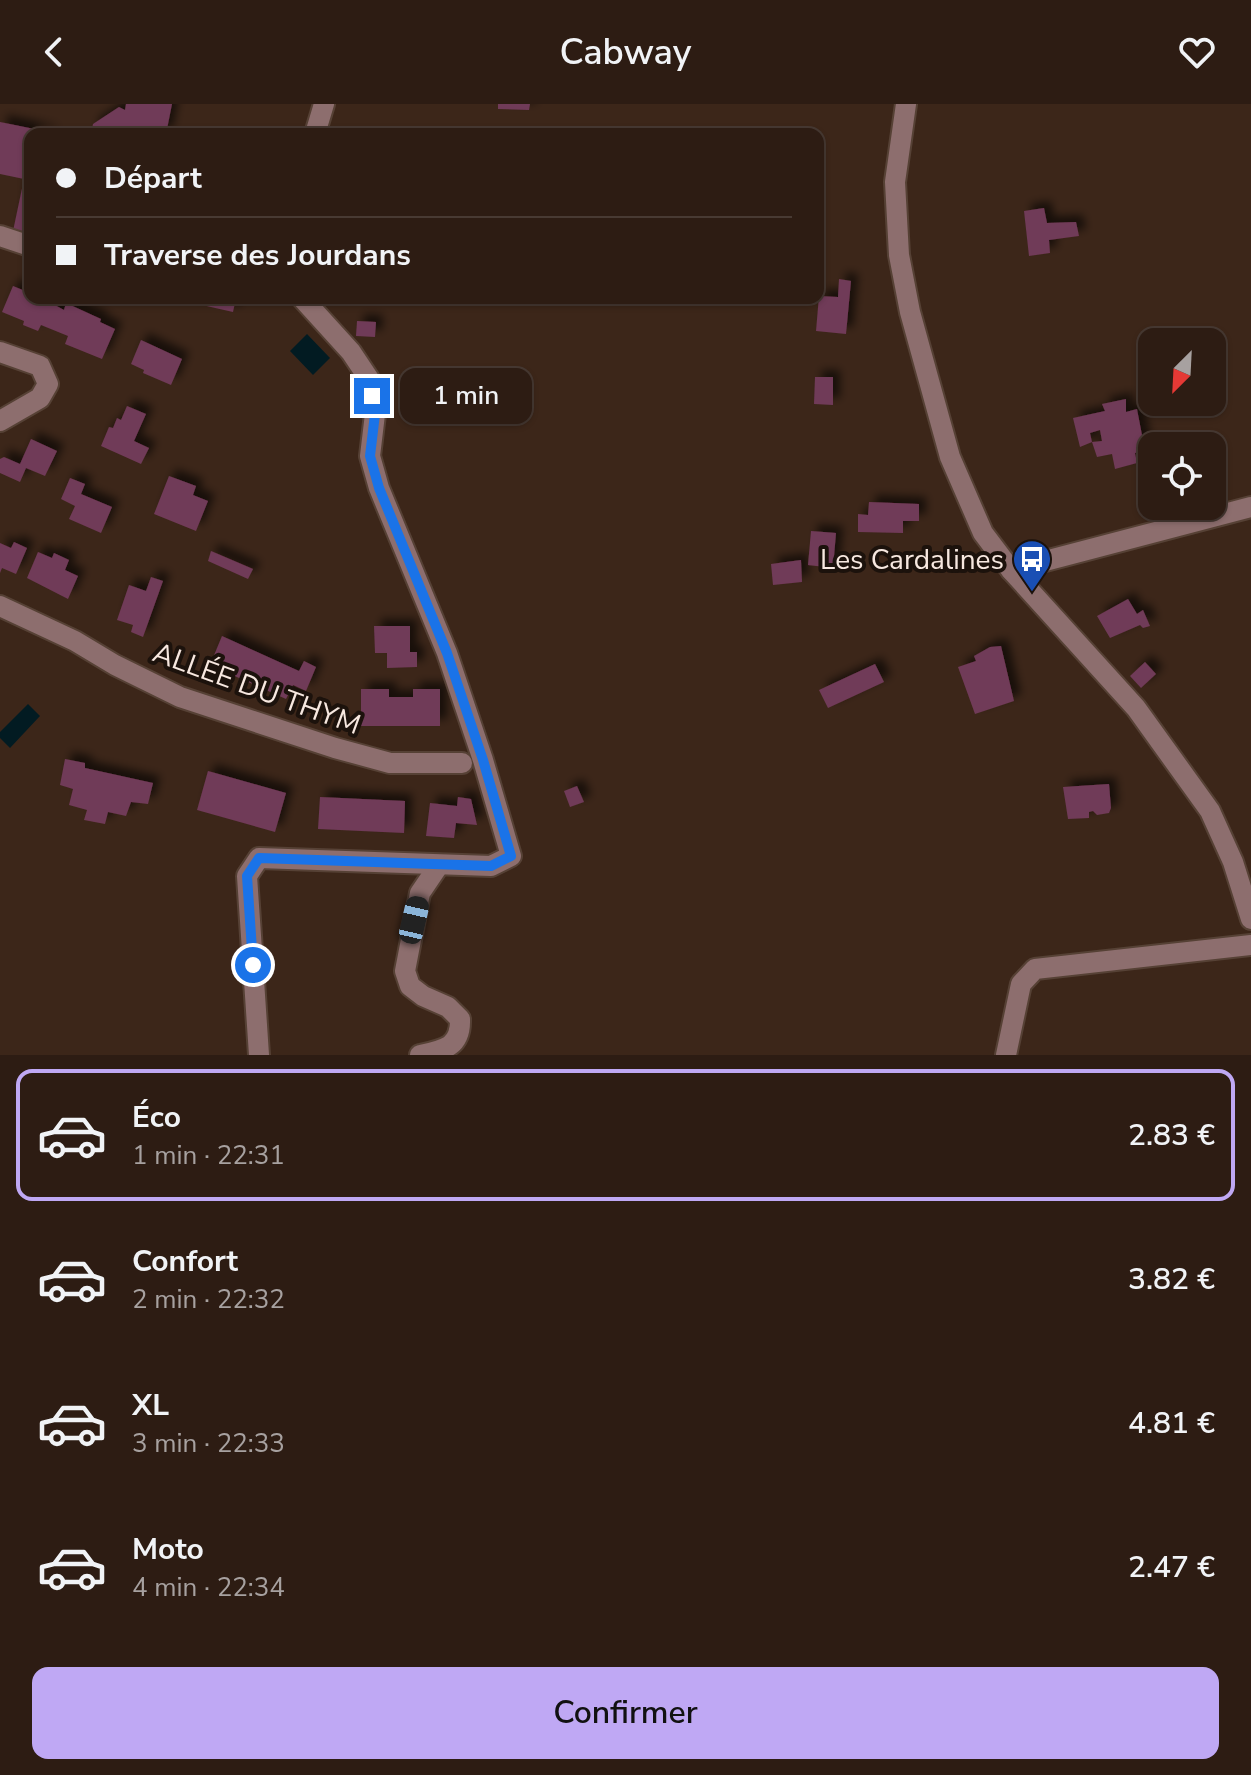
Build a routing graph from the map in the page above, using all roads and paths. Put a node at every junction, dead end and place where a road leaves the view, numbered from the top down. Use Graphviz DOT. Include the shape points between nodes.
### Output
graph roads {
  1 [pos="324,104"];
  2 [pos="906,104"];
  3 [pos="317,128"];
  4 [pos="0,236"];
  5 [pos="24,244"];
  6 [pos="307,304"];
  7 [pos="0,352"];
  8 [pos="0,421"];
  9 [pos="1251,507"];
  10 [pos="1011,570"];
  11 [pos="0,606"];
  12 [pos="462,763"];
  13 [pos="439,865"];
  14 [pos="1251,919"];
  15 [pos="1251,945"];
  16 [pos="259,1055"];
  17 [pos="420,1055"];
  18 [pos="1006,1055"];
  1 -- 3 [label="street"];
  2 -- 10 [label="street" via="895,182 899,255 910,312 950,457 983,533"];
  4 -- 5 [label="street"];
  6 -- 13 [label="street" via="369,379 375,414 370,456 379,488 447,653 511,856 491,866"];
  7 -- 8 [label="street" via="40,366 48,384 40,398"];
  9 -- 10 [label="street"];
  10 -- 14 [label="street" via="1136,708 1210,811"];
  11 -- 12 [label="street, ALLÉE DU THYM" via="180,697 390,763"];
  13 -- 16 [label="street" via="259,858 247,876"];
  13 -- 17 [label="street" via="420,893 405,971 410,986 460,1019 461,1032 441,1051"];
  15 -- 18 [label="street" via="1035,969 1021,984"];
}
